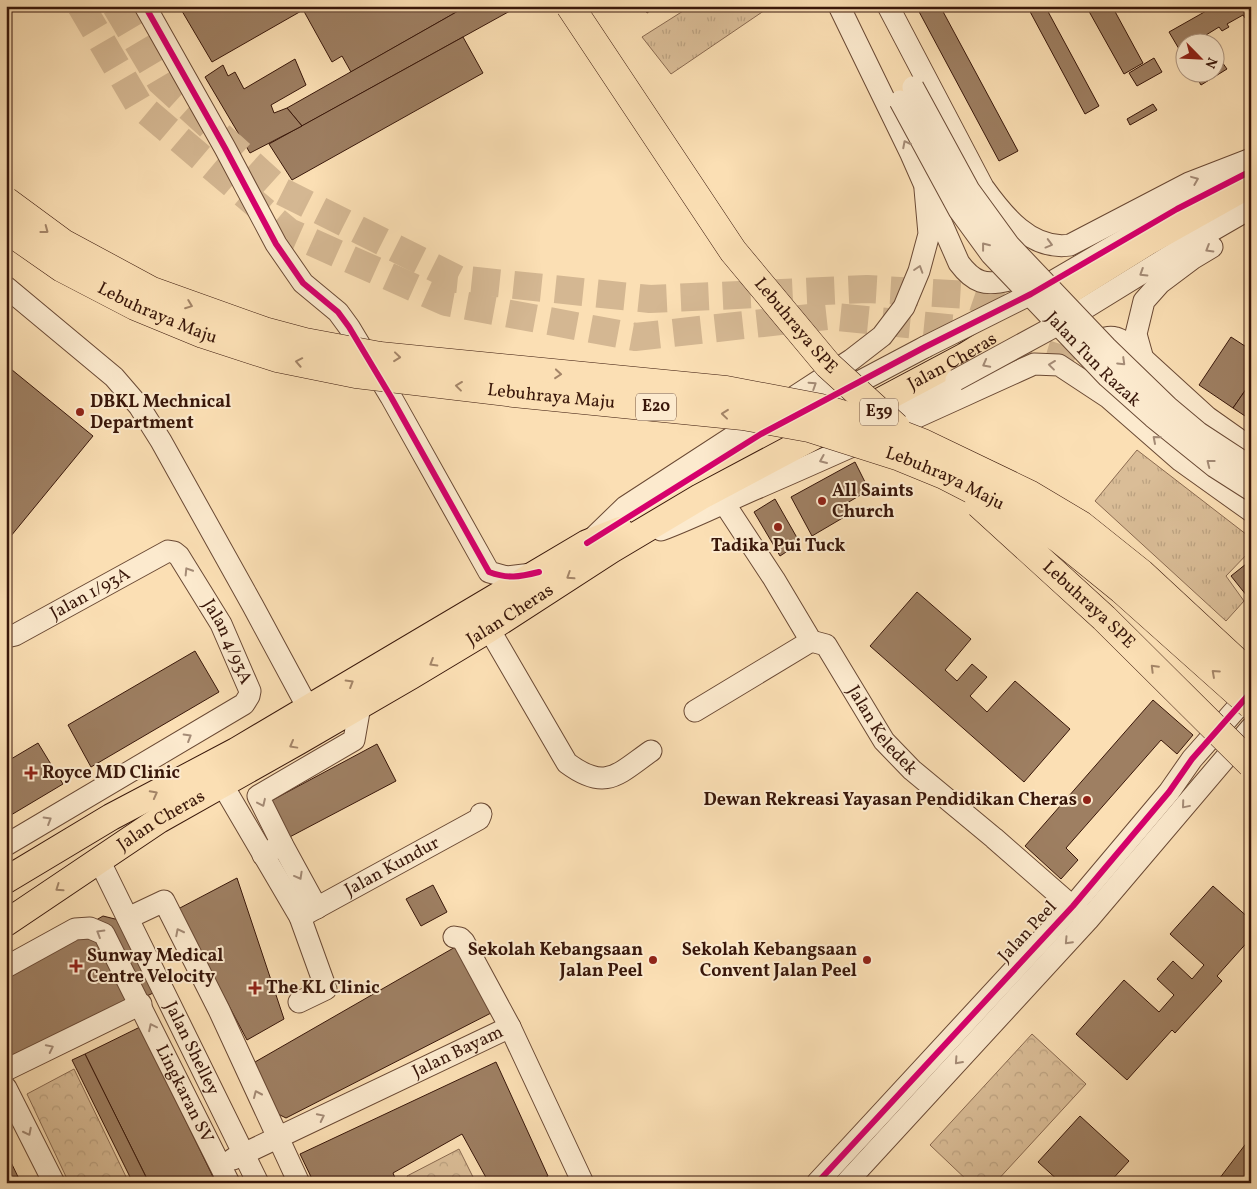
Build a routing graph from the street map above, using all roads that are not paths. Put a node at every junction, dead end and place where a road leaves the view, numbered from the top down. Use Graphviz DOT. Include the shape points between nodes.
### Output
graph roads {
  1 [pos="144,6"];
  2 [pos="570,6"];
  3 [pos="590,6"];
  4 [pos="839,6"];
  5 [pos="854,6"];
  6 [pos="875,6"];
  7 [pos="888,6"];
  8 [pos="906,94"];
  9 [pos="1251,159"];
  10 [pos="1251,171"];
  11 [pos="1251,184"];
  12 [pos="925,189"];
  13 [pos="6,201"];
  14 [pos="1251,208"];
  15 [pos="1001,212"];
  16 [pos="1251,224"];
  17 [pos="6,229"];
  18 [pos="6,288"];
  19 [pos="1039,289"];
  20 [pos="1068,319"];
  21 [pos="1143,359"];
  22 [pos="1109,398"];
  23 [pos="1251,448"];
  24 [pos="1251,467"];
  25 [pos="1251,490"];
  26 [pos="724,503"];
  27 [pos="1251,511"];
  28 [pos="599,546"];
  29 [pos="174,552"];
  30 [pos="489,572"];
  31 [pos="538,572"];
  32 [pos="469,612"];
  33 [pos="489,629"];
  34 [pos="6,637"];
  35 [pos="811,641"];
  36 [pos="1251,675"];
  37 [pos="1251,692"];
  38 [pos="1251,705"];
  39 [pos="360,706"];
  40 [pos="308,708"];
  41 [pos="695,711"];
  42 [pos="1251,728"];
  43 [pos="1251,738"];
  44 [pos="651,751"];
  45 [pos="1192,759"];
  46 [pos="1251,764"];
  47 [pos="1210,776"];
  48 [pos="222,784"];
  49 [pos="481,814"];
  50 [pos="110,817"];
  51 [pos="282,844"];
  52 [pos="6,845"];
  53 [pos="263,855"];
  54 [pos="99,860"];
  55 [pos="6,880"];
  56 [pos="6,896"];
  57 [pos="308,912"];
  58 [pos="1080,913"];
  59 [pos="128,918"];
  60 [pos="6,923"];
  61 [pos="454,937"];
  62 [pos="6,967"];
  63 [pos="299,1002"];
  64 [pos="141,1004"];
  65 [pos="510,1027"];
  66 [pos="6,1070"];
  67 [pos="6,1088"];
  68 [pos="277,1138"];
  69 [pos="244,1154"];
  70 [pos="224,1174"];
  71 [pos="54,1183"];
  72 [pos="258,1183"];
  73 [pos="299,1183"];
  74 [pos="584,1183"];
  75 [pos="817,1183"];
  76 [pos="846,1183"];
  1 -- 30 [label="street" via="276,244 303,283 338,312 349,327"];
  46 -- 2 [label="highway, Lebuhraya SPE / E39, one-way, bridge" via="1104,618 828,365 733,251"];
  3 -- 43 [label="highway, Lebuhraya SPE / E39, bridge" via="738,241 836,360 1115,604"];
  12 -- 4 [label="street, one-way"];
  5 -- 8 [label="street"];
  6 -- 8 [label="street"];
  7 -- 15 [label="street" via="982,187"];
  8 -- 19 [label="street, Jalan Tun Razak, bridge" via="960,210 991,254"];
  15 -- 9 [label="street, one-way" via="1040,242 1051,246 1070,245 1189,182"];
  10 -- 19 [label="street" via="1177,209"];
  11 -- 28 [label="main road, Jalan Cheras" via="1146,242 965,356 700,497"];
  12 -- 15 [label="street" via="959,263 968,275 979,282 994,284 1009,280 1020,262 1020,250"];
  28 -- 12 [label="street, one-way" via="625,507 851,360 882,336 904,307 919,271 929,234"];
  13 -- 36 [label="highway, Lebuhraya Maju / E20, one-way, bridge" via="63,244 134,282 264,331 305,342 380,356 735,391 821,408 907,436 1028,494 1081,525 1141,573"];
  14 -- 20 [label="street, one-way"];
  16 -- 21 [label="street, one-way" via="1192,259 1160,283 1144,301 1136,334"];
  38 -- 17 [label="highway, Lebuhraya Maju / E20, one-way, bridge" via="1122,590 1058,538 944,475 900,457 809,428 743,416 366,375 276,358 203,334 128,303 62,268"];
  18 -- 40 [label="street" via="114,377 139,406"];
  19 -- 20 [label="street, Jalan Tun Razak, bridge"];
  19 -- 28 [label="street, bridge" via="761,434"];
  20 -- 24 [label="street, Jalan Tun Razak, one-way, bridge" via="1106,347 1168,407"];
  25 -- 20 [label="street, Jalan Tun Razak, one-way, bridge" via="1215,467 1108,377"];
  20 -- 28 [label="street, one-way, bridge" via="956,380 819,444 705,505"];
  21 -- 22 [label="street" via="1116,338 1103,338 1091,347 1086,367 1092,380"];
  21 -- 23 [label="street" via="1207,417"];
  22 -- 26 [label="street, one-way" via="1059,365 1034,364"];
  27 -- 22 [label="street, one-way" via="1181,460"];
  26 -- 28 [label="street" via="701,515"];
  26 -- 35 [label="street, Jalan Keledek"];
  28 -- 31 [label="main road, Jalan Cheras"];
  28 -- 33 [label="main road, Jalan Cheras, one-way"];
  29 -- 34 [label="street, Jalan 1/93A" via="168,551"];
  52 -- 29 [label="street, Jalan 4/93A, one-way" via="247,700 250,691 221,624"];
  30 -- 31 [label="street" via="507,578"];
  30 -- 32 [label="street" via="484,593"];
  31 -- 32 [label="main road, Jalan Cheras"];
  40 -- 32 [label="main road, Jalan Cheras, one-way"];
  33 -- 39 [label="main road, Jalan Cheras, one-way"];
  33 -- 44 [label="street" via="567,763 576,770 601,780 617,775"];
  35 -- 41 [label="street"];
  35 -- 58 [label="street, Jalan Keledek" via="826,645 884,740 912,770"];
  37 -- 45 [label="street, Jalan Peel"];
  39 -- 48 [label="main road, Jalan Cheras, one-way"];
  39 -- 51 [label="street, one-way" via="354,740 258,796"];
  50 -- 40 [label="main road, Jalan Cheras, one-way" via="236,751"];
  42 -- 47 [label="street, Jalan Peel"];
  45 -- 47 [label="street"];
  45 -- 58 [label="street, Jalan Peel"];
  47 -- 58 [label="street, Jalan Peel, one-way"];
  48 -- 53 [label="street"];
  48 -- 54 [label="main road, Jalan Cheras"];
  49 -- 57 [label="street, Jalan Kundur" via="478,819"];
  50 -- 54 [label="main road" via="96,835"];
  50 -- 55 [label="main road, Jalan Cheras"];
  51 -- 53 [label="street"];
  51 -- 57 [label="street, one-way"];
  53 -- 57 [label="street"];
  54 -- 56 [label="main road" via="77,859 58,864"];
  54 -- 59 [label="street, Jalan Shelley"];
  54 -- 60 [label="main road, Jalan Cheras, one-way"];
  57 -- 63 [label="street" via="326,989"];
  58 -- 75 [label="street, Jalan Peel"];
  58 -- 76 [label="street, Jalan Peel, one-way"];
  68 -- 59 [label="street, one-way" via="219,1010 164,901"];
  59 -- 69 [label="street, Jalan Shelley"];
  61 -- 65 [label="street" via="464,942"];
  64 -- 62 [label="street, Lingkaran SV, one-way" via="107,936 96,929 75,929"];
  66 -- 64 [label="street, one-way"];
  70 -- 64 [label="street, Lingkaran SV, one-way"];
  68 -- 65 [label="street, Jalan Bayam, one-way"];
  65 -- 74 [label="street, Jalan Bayam"];
  67 -- 71 [label="street, one-way"];
  68 -- 69 [label="street, Jalan Bayam"];
  68 -- 73 [label="street"];
  69 -- 70 [label="street, Jalan Bayam"];
  69 -- 72 [label="street, Jalan Shelley"];
}
